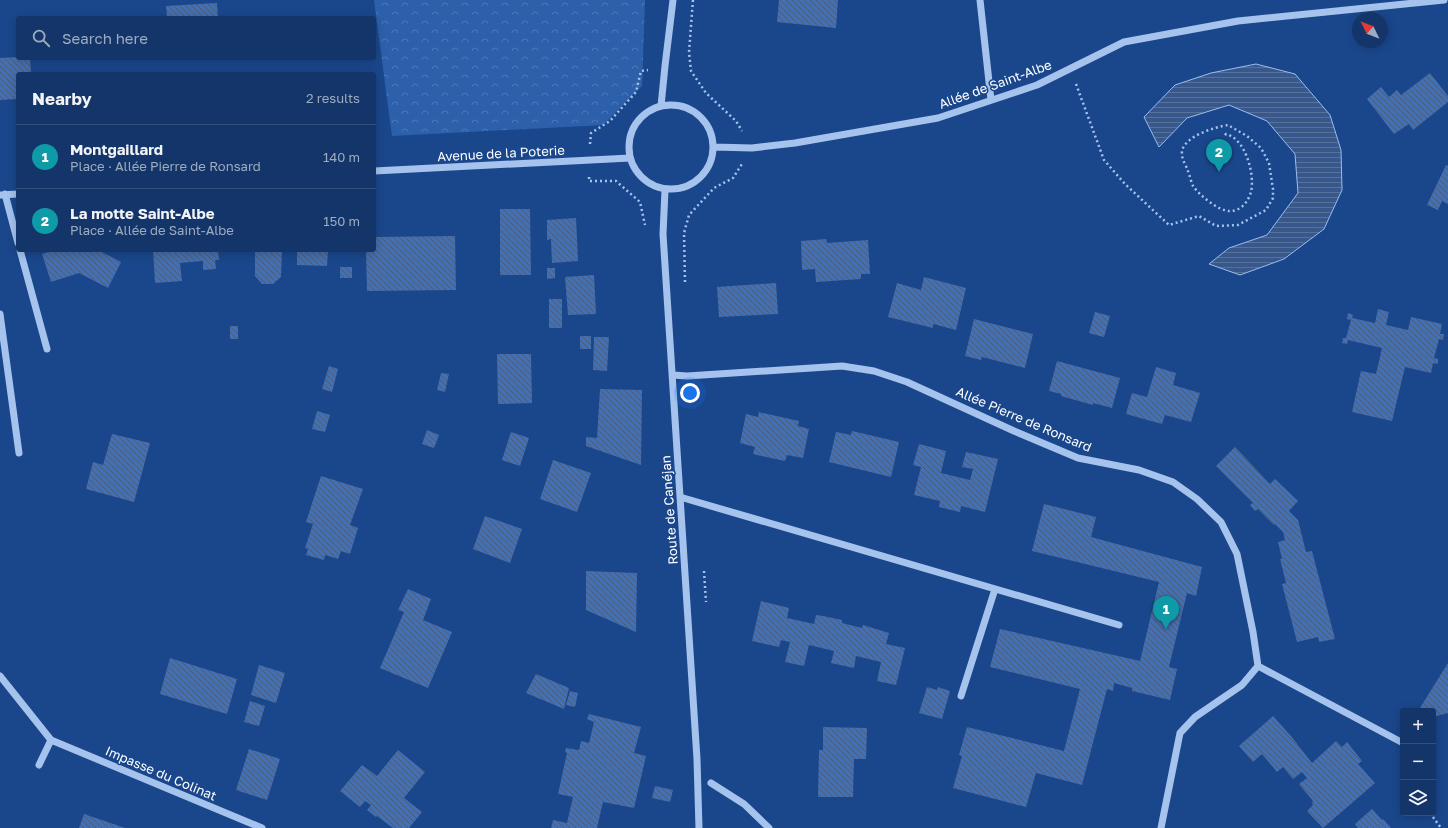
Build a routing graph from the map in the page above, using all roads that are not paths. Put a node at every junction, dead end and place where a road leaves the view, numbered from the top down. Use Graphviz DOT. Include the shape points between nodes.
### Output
graph roads {
  1 [pos="673,0"];
  2 [pos="980,0"];
  3 [pos="1444,0"];
  4 [pos="991,100"];
  5 [pos="662,106"];
  6 [pos="714,147"];
  7 [pos="630,158"];
  8 [pos="376,171"];
  9 [pos="665,190"];
  10 [pos="2,194"];
  11 [pos="16,194"];
  12 [pos="16,237"];
  13 [pos="21,252"];
  14 [pos="0,314"];
  15 [pos="47,349"];
  16 [pos="673,375"];
  17 [pos="19,453"];
  18 [pos="680,497"];
  19 [pos="995,589"];
  20 [pos="1119,625"];
  21 [pos="1258,666"];
  22 [pos="0,676"];
  23 [pos="961,696"];
  24 [pos="51,740"];
  25 [pos="1400,741"];
  26 [pos="39,765"];
  27 [pos="711,783"];
  28 [pos="262,828"];
  29 [pos="699,828"];
  30 [pos="769,828"];
  31 [pos="1161,828"];
  1 -- 5 [label="street" via="664,66"];
  2 -- 4 [label="street"];
  3 -- 4 [label="street, Allée de Saint-Albe" via="1238,21 1124,42 1036,85"];
  4 -- 6 [label="street, Allée de Saint-Albe" via="938,118 795,143 752,148"];
  5 -- 6 [label="street" via="687,107 698,114 712,134"];
  5 -- 7 [label="street" via="649,111 638,120 629,145"];
  6 -- 9 [label="street" via="711,161 704,174 693,184 680,189"];
  7 -- 8 [label="street, Avenue de la Poterie"];
  7 -- 9 [label="street" via="635,170 643,179"];
  9 -- 16 [label="street, Route de Canéjan" via="663,234"];
  10 -- 11 [label="street"];
  10 -- 12 [label="street"];
  13 -- 15 [label="street"];
  14 -- 17 [label="street"];
  16 -- 18 [label="street, Route de Canéjan"];
  16 -- 21 [label="street, Allée Pierre de Ronsard" via="842,366 874,371 907,382 1078,458 1140,470 1173,482 1197,499 1221,522 1237,554 1254,632"];
  18 -- 19 [label="street"];
  18 -- 29 [label="street, Route de Canéjan"];
  19 -- 20 [label="street"];
  19 -- 23 [label="street"];
  21 -- 25 [label="street"];
  21 -- 31 [label="street" via="1242,685 1195,717 1180,733"];
  22 -- 24 [label="street"];
  24 -- 26 [label="street"];
  24 -- 28 [label="street, Impasse du Colinat"];
  27 -- 30 [label="street" via="744,804"];
}
